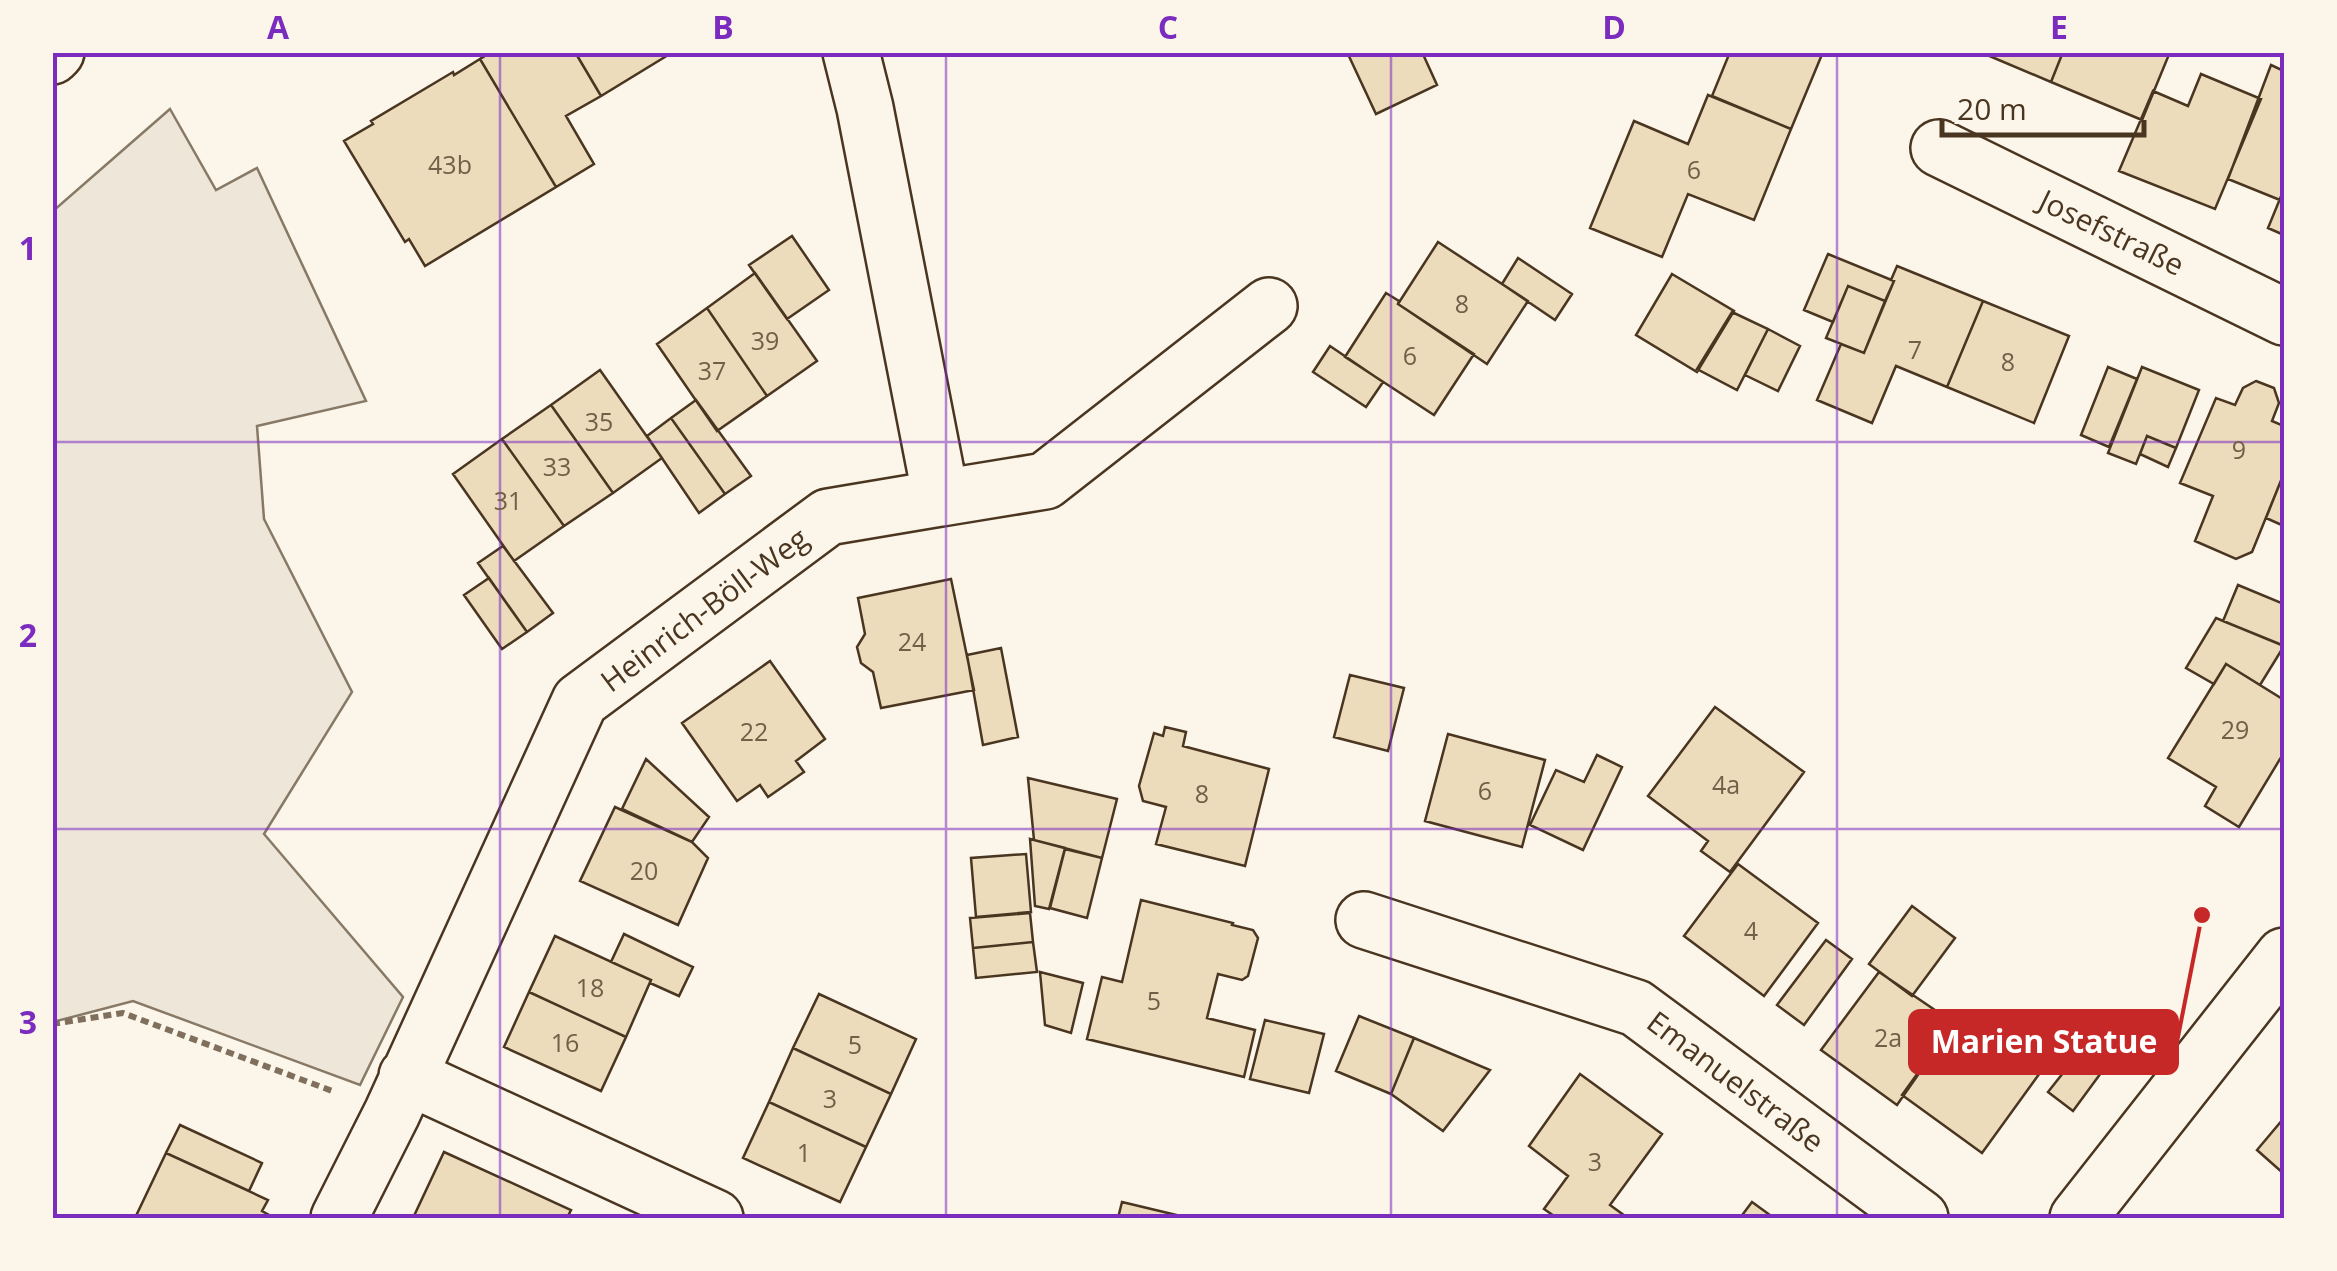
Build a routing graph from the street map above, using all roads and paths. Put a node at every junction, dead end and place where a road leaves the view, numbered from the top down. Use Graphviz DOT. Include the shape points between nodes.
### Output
graph roads {
  1 [pos="851,52"];
  2 [pos="1939,148"];
  3 [pos="1269,306"];
  4 [pos="2284,316"];
  5 [pos="942,498"];
  6 [pos="1364,920"];
  7 [pos="2284,956"];
  8 [pos="52,1024"];
  9 [pos="400,1095"];
  10 [pos="340,1218"];
  11 [pos="715,1218"];
  12 [pos="1920,1218"];
  13 [pos="2078,1218"];
  1 -- 5 [label="street"];
  2 -- 4 [label="street, Josefstraße"];
  3 -- 5 [label="street, Heinrich-Böll-Weg" via="1045,481"];
  5 -- 9 [label="street, Heinrich-Böll-Weg" via="828,516 580,701"];
  6 -- 12 [label="street, Emanuelstraße" via="1636,1008"];
  7 -- 13 [label="street"];
  8 -- 9 [label="path" via="123,1012"];
  9 -- 10 [label="street, Heinrich-Böll-Weg"];
  9 -- 11 [label="street"];
}
